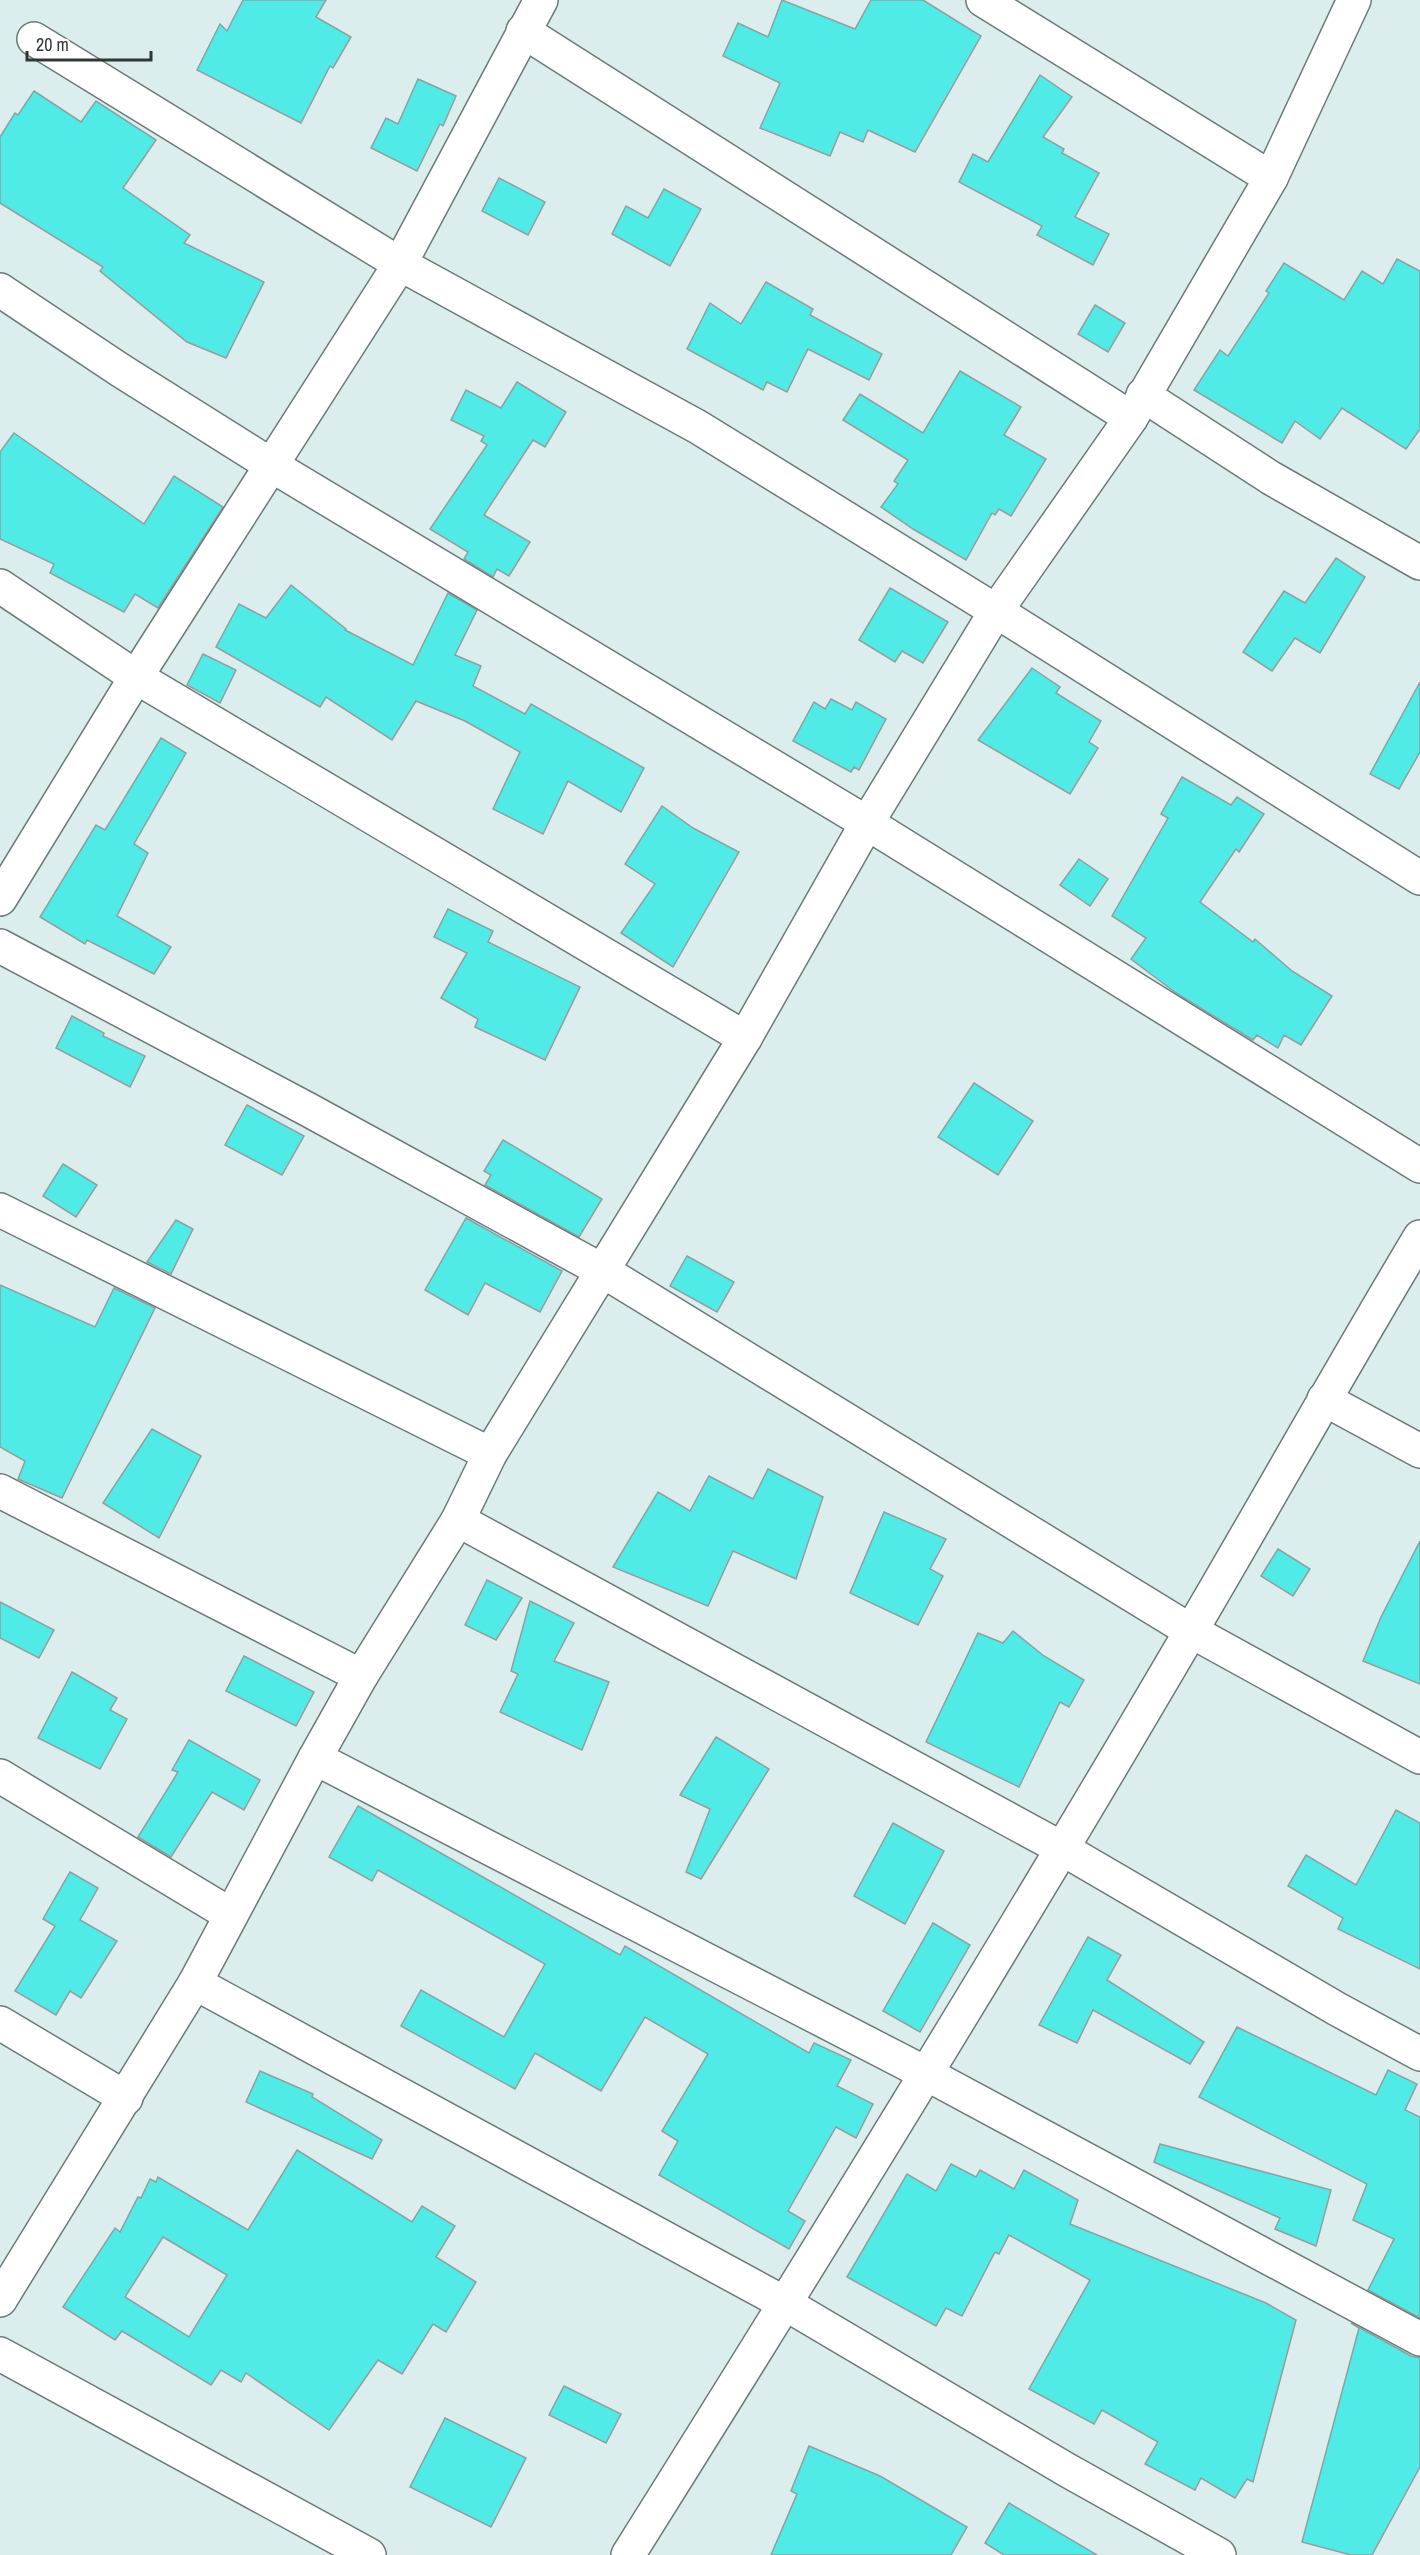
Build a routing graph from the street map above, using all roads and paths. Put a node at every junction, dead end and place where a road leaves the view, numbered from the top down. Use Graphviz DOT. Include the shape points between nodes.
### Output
graph roads {
  1 [pos="541,0"];
  2 [pos="983,0"];
  3 [pos="1354,0"];
  4 [pos="523,31"];
  5 [pos="34,39"];
  6 [pos="1271,178"];
  7 [pos="400,264"];
  8 [pos="0,290"];
  9 [pos="1137,407"];
  10 [pos="271,465"];
  11 [pos="1420,562"];
  12 [pos="0,586"];
  13 [pos="996,611"];
  14 [pos="136,677"];
  15 [pos="867,823"];
  16 [pos="1420,878"];
  17 [pos="0,900"];
  18 [pos="0,946"];
  19 [pos="745,1038"];
  20 [pos="1420,1166"];
  21 [pos="0,1210"];
  22 [pos="1420,1237"];
  23 [pos="603,1271"];
  24 [pos="1324,1399"];
  25 [pos="1420,1451"];
  26 [pos="490,1454"];
  27 [pos="0,1491"];
  28 [pos="458,1520"];
  29 [pos="1191,1631"];
  30 [pos="362,1676"];
  31 [pos="1420,1757"];
  32 [pos="315,1758"];
  33 [pos="0,1776"];
  34 [pos="1061,1848"];
  35 [pos="231,1915"];
  36 [pos="195,1983"];
  37 [pos="0,2023"];
  38 [pos="1420,2054"];
  39 [pos="925,2073"];
  40 [pos="126,2098"];
  41 [pos="0,2300"];
  42 [pos="786,2304"];
  43 [pos="1420,2339"];
  44 [pos="0,2354"];
  45 [pos="369,2555"];
  46 [pos="628,2555"];
  47 [pos="1219,2555"];
  1 -- 4 [label="street"];
  2 -- 6 [label="street"];
  3 -- 6 [label="street"];
  4 -- 7 [label="street"];
  4 -- 9 [label="street"];
  5 -- 7 [label="street"];
  6 -- 9 [label="street"];
  7 -- 10 [label="street"];
  7 -- 13 [label="street" via="698,428"];
  8 -- 10 [label="street"];
  9 -- 11 [label="street"];
  9 -- 13 [label="street"];
  10 -- 14 [label="street"];
  10 -- 15 [label="street"];
  12 -- 14 [label="street"];
  13 -- 15 [label="street"];
  13 -- 16 [label="street"];
  14 -- 17 [label="street"];
  14 -- 19 [label="street"];
  15 -- 19 [label="street"];
  15 -- 20 [label="street"];
  18 -- 23 [label="street"];
  19 -- 23 [label="street"];
  21 -- 26 [label="street"];
  22 -- 24 [label="street"];
  23 -- 26 [label="street"];
  23 -- 29 [label="street"];
  24 -- 25 [label="street"];
  24 -- 29 [label="street"];
  26 -- 28 [label="street"];
  27 -- 30 [label="street"];
  28 -- 30 [label="street"];
  28 -- 34 [label="street"];
  29 -- 31 [label="street"];
  29 -- 34 [label="street"];
  30 -- 32 [label="street"];
  32 -- 35 [label="street"];
  32 -- 39 [label="street"];
  33 -- 35 [label="street"];
  34 -- 38 [label="street"];
  34 -- 39 [label="street"];
  35 -- 36 [label="street"];
  36 -- 40 [label="street"];
  36 -- 42 [label="street"];
  37 -- 40 [label="street"];
  39 -- 42 [label="street"];
  39 -- 43 [label="street"];
  40 -- 41 [label="street"];
  42 -- 46 [label="street"];
  42 -- 47 [label="street"];
  44 -- 45 [label="street"];
}
